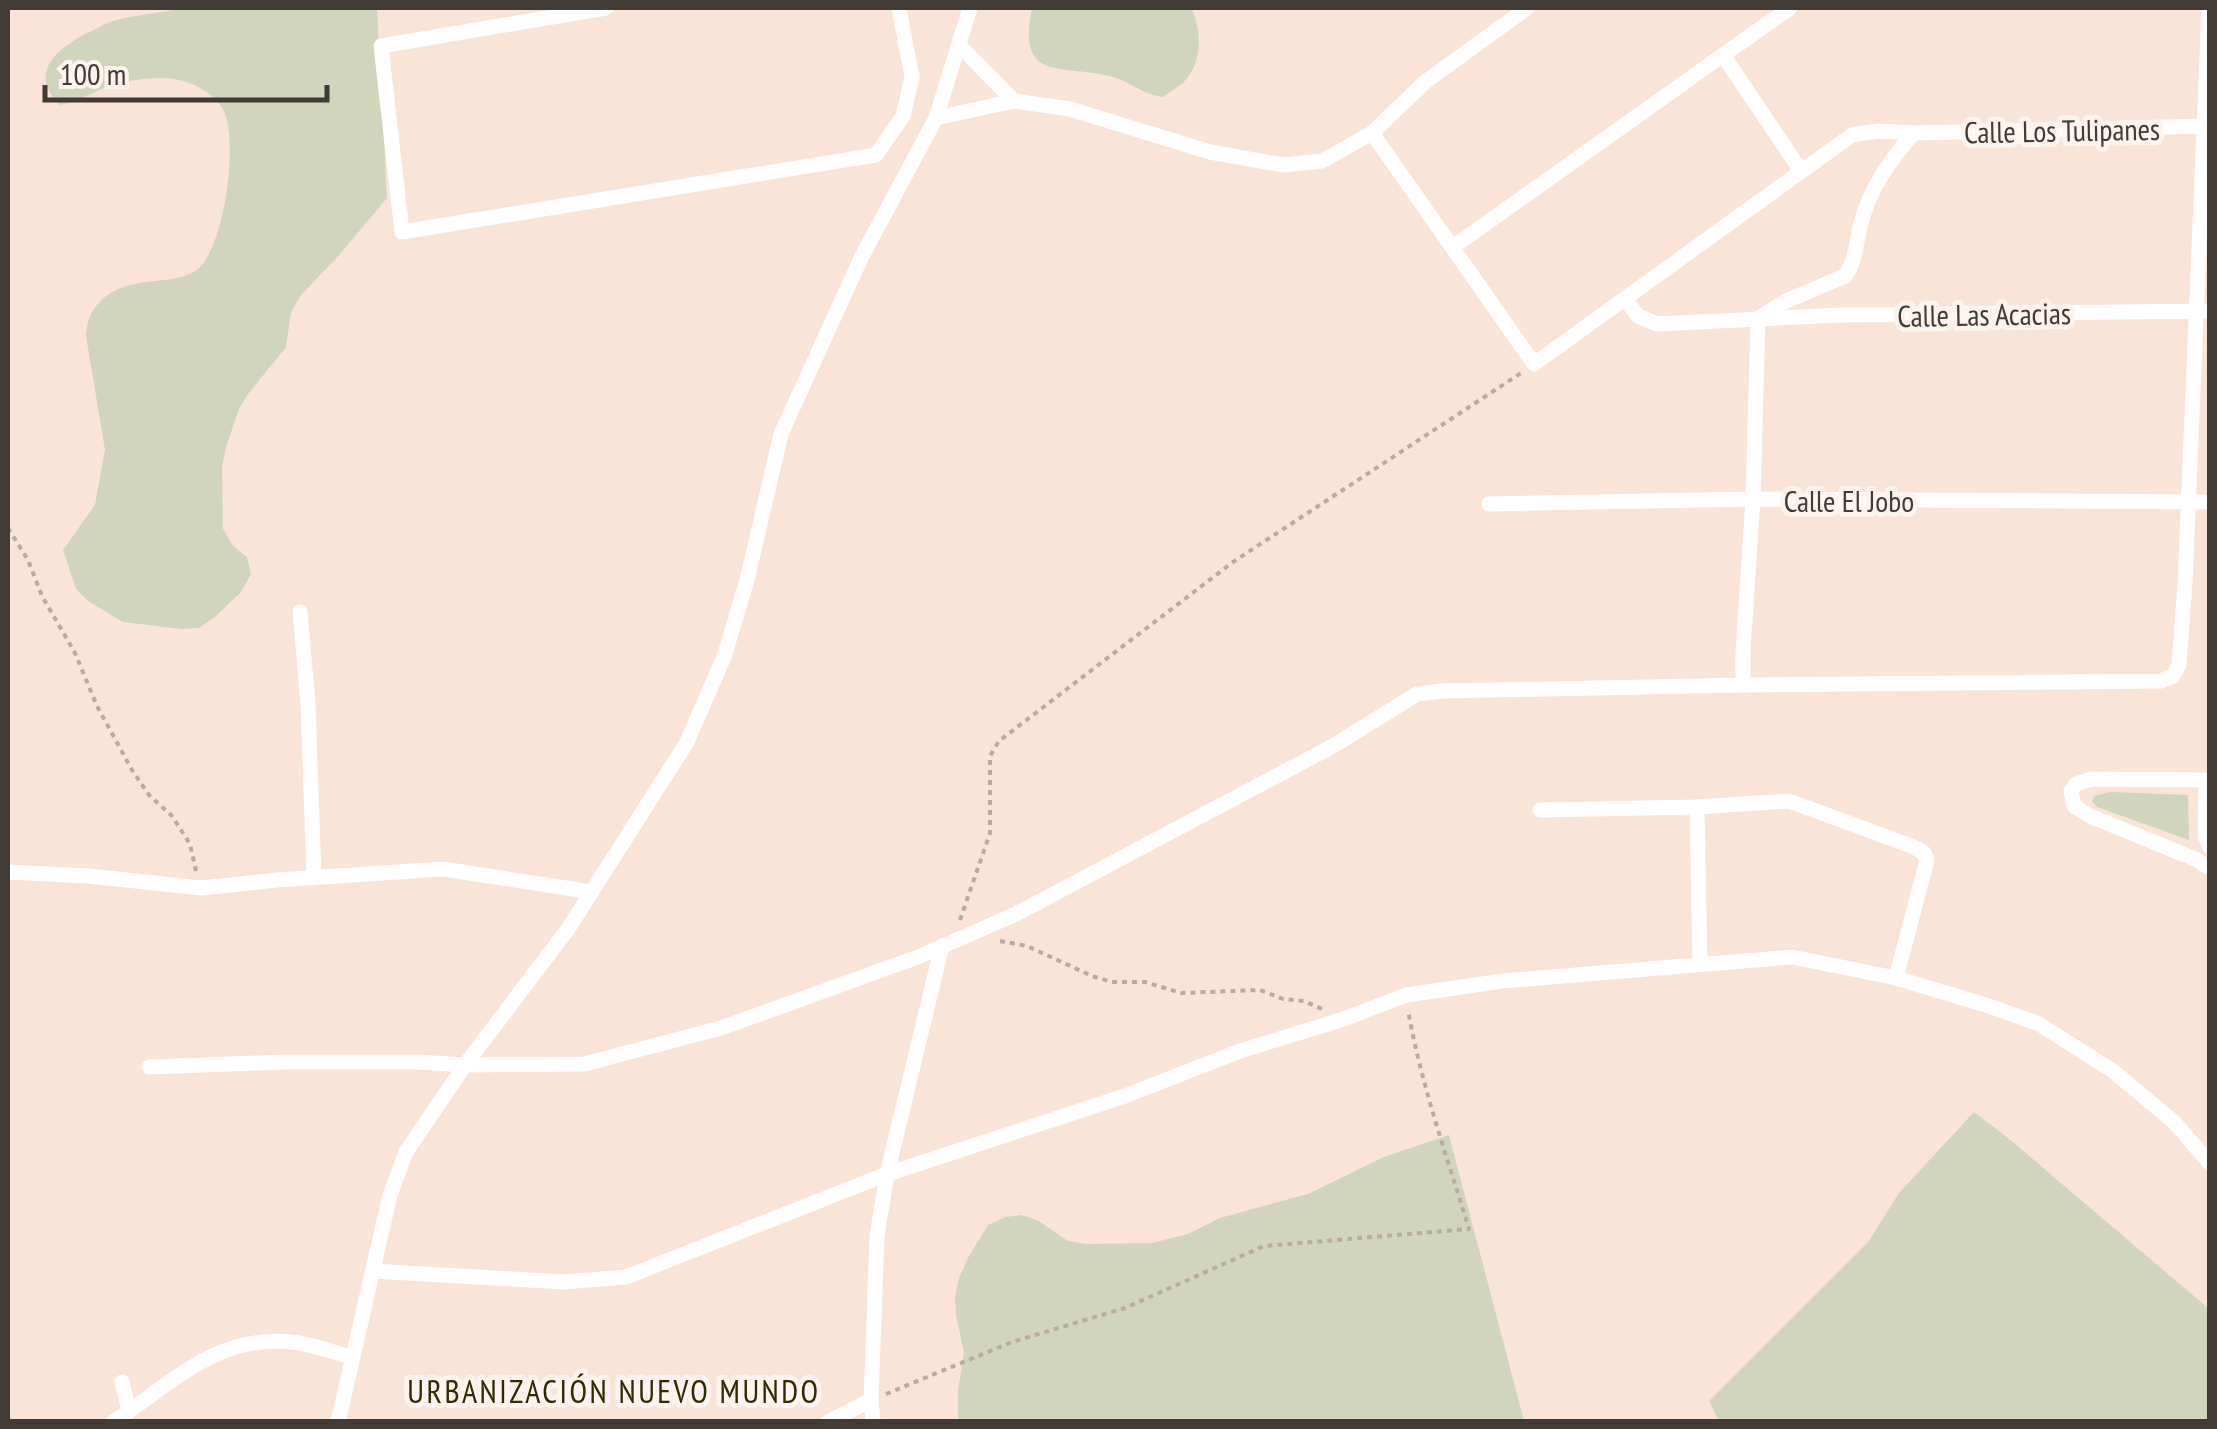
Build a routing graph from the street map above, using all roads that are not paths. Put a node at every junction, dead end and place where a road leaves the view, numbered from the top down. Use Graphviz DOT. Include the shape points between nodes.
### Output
graph roads {
  1 [pos="606,8"];
  2 [pos="899,8"];
  3 [pos="970,8"];
  4 [pos="1527,8"];
  5 [pos="1790,8"];
  6 [pos="2209,8"];
  7 [pos="959,45"];
  8 [pos="1723,54"];
  9 [pos="1014,101"];
  10 [pos="936,118"];
  11 [pos="2207,126"];
  12 [pos="1372,132"];
  13 [pos="1914,134"];
  14 [pos="1801,171"];
  15 [pos="1453,247"];
  16 [pos="1625,298"];
  17 [pos="2203,312"];
  18 [pos="1758,318"];
  19 [pos="1753,499"];
  20 [pos="2188,502"];
  21 [pos="2210,502"];
  22 [pos="1489,504"];
  23 [pos="300,612"];
  24 [pos="1743,685"];
  25 [pos="2208,780"];
  26 [pos="1696,807"];
  27 [pos="1540,810"];
  28 [pos="2210,847"];
  29 [pos="2210,868"];
  30 [pos="8,872"];
  31 [pos="314,878"];
  32 [pos="592,892"];
  33 [pos="947,943"];
  34 [pos="1700,964"];
  35 [pos="1896,978"];
  36 [pos="465,1065"];
  37 [pos="149,1067"];
  38 [pos="2210,1163"];
  39 [pos="887,1174"];
  40 [pos="372,1271"];
  41 [pos="352,1357"];
  42 [pos="122,1382"];
  43 [pos="871,1400"];
  44 [pos="129,1412"];
  45 [pos="113,1422"];
  46 [pos="338,1422"];
  47 [pos="828,1422"];
  48 [pos="873,1422"];
  1 -- 2 [label="street" via="382,46 402,232 876,155 903,116 912,77"];
  3 -- 7 [label="street"];
  4 -- 12 [label="street" via="1425,82"];
  5 -- 8 [label="street"];
  6 -- 11 [label="street"];
  7 -- 9 [label="street"];
  7 -- 10 [label="street"];
  8 -- 14 [label="street"];
  8 -- 15 [label="street"];
  9 -- 10 [label="street"];
  9 -- 12 [label="street" via="1070,109 1210,152 1283,165 1322,162"];
  10 -- 32 [label="street" via="862,256 780,434 724,657 686,742"];
  11 -- 13 [label="street, Calle Los Tulipanes"];
  11 -- 17 [label="street"];
  12 -- 15 [label="street"];
  13 -- 14 [label="street, Calle Los Tulipanes" via="1852,136"];
  13 -- 18 [label="street" via="1876,182 1845,276"];
  14 -- 16 [label="street, Calle Los Tulipanes"];
  15 -- 16 [label="street, Calle Los Tulipanes" via="1534,364"];
  16 -- 18 [label="street, Calle Las Acacias" via="1638,316 1657,324"];
  17 -- 18 [label="street, Calle Las Acacias"];
  17 -- 20 [label="street"];
  18 -- 19 [label="street"];
  19 -- 20 [label="street, Calle El Jobo"];
  19 -- 22 [label="street, Calle El Jobo"];
  19 -- 24 [label="street"];
  20 -- 21 [label="street, Calle El Jobo"];
  20 -- 24 [label="street" via="2179,665 2161,681"];
  23 -- 31 [label="street"];
  24 -- 33 [label="street" via="1417,694 1316,756 1016,914"];
  25 -- 28 [label="street"];
  25 -- 29 [label="street" via="2092,779 2071,791 2074,806 2090,816"];
  26 -- 27 [label="street"];
  26 -- 34 [label="street"];
  26 -- 35 [label="street" via="1789,801 1924,853 1926,867"];
  30 -- 31 [label="street" via="200,888"];
  31 -- 32 [label="street" via="443,869"];
  32 -- 36 [label="street"];
  33 -- 36 [label="street" via="721,1028 622,1055 584,1064"];
  33 -- 39 [label="street"];
  34 -- 35 [label="street" via="1792,957"];
  34 -- 39 [label="street" via="1406,995"];
  35 -- 38 [label="street" via="2039,1024 2113,1071"];
  36 -- 37 [label="street"];
  36 -- 40 [label="street" via="406,1152"];
  39 -- 40 [label="street" via="626,1277 563,1282"];
  39 -- 43 [label="street" via="877,1236"];
  40 -- 41 [label="street"];
  41 -- 44 [label="street" via="299,1343 250,1343 184,1370"];
  41 -- 46 [label="street"];
  42 -- 44 [label="street"];
  43 -- 47 [label="street"];
  43 -- 48 [label="street"];
  44 -- 45 [label="street"];
}
